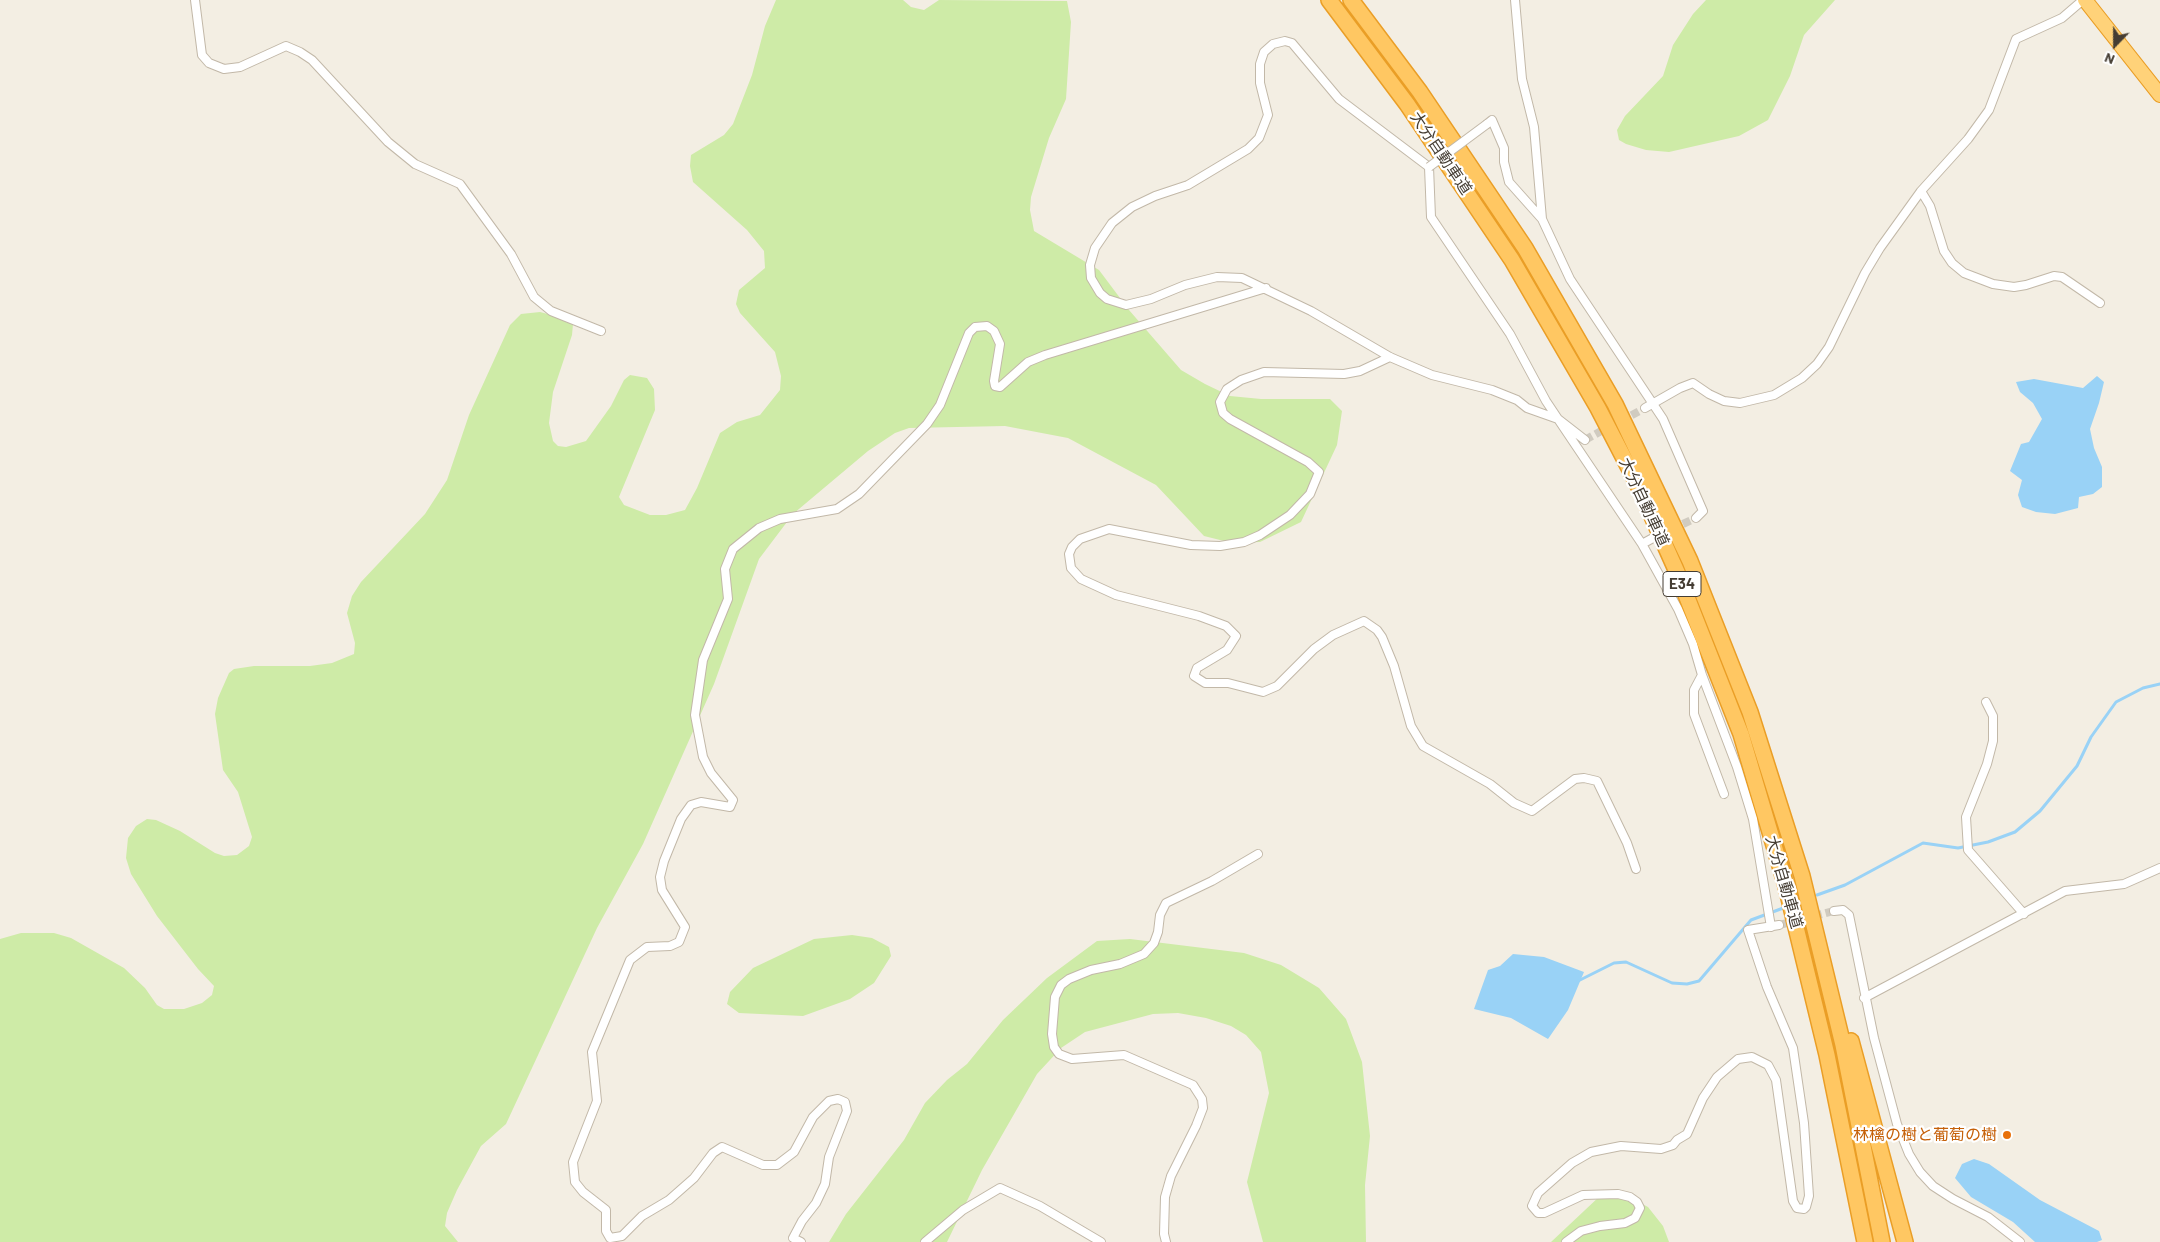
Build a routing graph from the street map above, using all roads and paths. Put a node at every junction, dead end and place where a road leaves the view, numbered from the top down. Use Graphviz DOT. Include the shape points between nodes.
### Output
graph roads {
  1 [pos="195,0"];
  2 [pos="1329,0"];
  3 [pos="1351,0"];
  4 [pos="1515,0"];
  5 [pos="2084,0"];
  6 [pos="2160,95"];
  7 [pos="1429,167"];
  8 [pos="1920,191"];
  9 [pos="1542,219"];
  10 [pos="1266,288"];
  11 [pos="2100,303"];
  12 [pos="601,331"];
  13 [pos="1390,357"];
  14 [pos="1653,404"];
  15 [pos="1646,408"];
  16 [pos="1558,419"];
  17 [pos="1585,440"];
  18 [pos="1696,518"];
  19 [pos="1653,538"];
  20 [pos="1642,544"];
  21 [pos="1702,676"];
  22 [pos="1986,702"];
  23 [pos="1724,794"];
  24 [pos="1258,854"];
  25 [pos="2160,868"];
  26 [pos="1636,869"];
  27 [pos="1802,876"];
  28 [pos="1834,911"];
  29 [pos="2024,914"];
  30 [pos="1864,998"];
  31 [pos="1827,1055"];
  32 [pos="801,1242"];
  33 [pos="925,1242"];
  34 [pos="1101,1242"];
  35 [pos="1166,1242"];
  36 [pos="1566,1242"];
  37 [pos="1858,1242"];
  38 [pos="1865,1242"];
  39 [pos="1882,1242"];
  40 [pos="1905,1242"];
  41 [pos="2020,1242"];
  1 -- 12 [label="street" via="202,55 209,63 224,69 240,67 286,46 312,60 388,142 416,164 460,184 511,254 534,297 551,312"];
  2 -- 31 [label="highway, 大分自動車道 / E34" via="1407,104 1512,260 1598,408 1639,487 1677,572 1740,734 1786,886"];
  3 -- 27 [label="highway, 大分自動車道 / E34" via="1420,92 1509,223 1616,404 1687,553 1724,642 1750,712"];
  4 -- 9 [label="street" via="1522,79 1534,127"];
  5 -- 6 [label="highway"];
  5 -- 8 [label="street" via="2062,18 2016,39 1989,110 1968,139"];
  7 -- 9 [label="street, bridge" via="1492,120 1504,148 1509,182"];
  7 -- 10 [label="street" via="1339,99 1292,43 1273,44 1264,52 1260,64 1260,84 1268,115 1259,138 1248,149 1188,185 1132,207 1104,234 1090,265 1091,278 1100,293 1126,305 1217,276 1242,278"];
  7 -- 16 [label="street" via="1431,217 1510,334"];
  8 -- 11 [label="street" via="1930,206 1944,251 1964,273 1993,284 2014,287 2062,276"];
  8 -- 14 [label="street" via="1865,273 1829,347 1802,378 1774,395 1755,401 1724,400 1693,383"];
  9 -- 14 [label="street" via="1570,279"];
  10 -- 13 [label="street"];
  10 -- 32 [label="street" via="1045,355 1028,362 1000,386 995,386 994,381 1000,344 994,331 987,326 976,327 969,333 940,405 927,424 859,494 837,509 780,519 759,528 733,549 725,569 728,599 703,660 695,715 703,758 733,800 730,807 701,802 692,805 681,820 660,877 662,890 685,927 679,942 670,946 647,947 630,960 592,1052 597,1101 573,1162 575,1182 606,1210 606,1231 610,1238 622,1236 642,1216 669,1200 694,1178 713,1153 722,1147 764,1165 777,1165 794,1152 813,1117 829,1101 838,1099 845,1102 847,1111 829,1157 825,1184 793,1238"];
  13 -- 16 [label="street" via="1432,375 1492,390"];
  13 -- 26 [label="street" via="1360,371 1344,374 1264,372 1240,380 1227,389 1220,402 1223,413 1308,462 1319,472 1310,494 1290,514 1260,535 1244,542 1220,546 1191,545 1109,529 1093,533 1076,543 1069,554 1071,568 1081,579 1116,595 1226,626 1236,636 1227,650 1197,668 1194,676 1205,683 1228,683 1263,692 1277,686 1333,635 1364,621 1382,636 1411,726 1423,746 1483,780 1514,804 1532,811 1575,779 1597,781"];
  14 -- 15 [label="street"];
  14 -- 18 [label="street" via="1663,419 1703,511"];
  16 -- 17 [label="street"];
  16 -- 20 [label="street"];
  19 -- 20 [label="street"];
  20 -- 21 [label="street" via="1678,609"];
  21 -- 23 [label="street" via="1694,690 1694,714"];
  21 -- 36 [label="street" via="1754,819 1768,906 1774,924 1748,930 1767,987 1793,1048 1804,1124 1809,1196 1804,1210 1797,1208 1793,1201 1776,1080 1768,1065 1752,1058 1738,1059 1717,1077 1703,1098 1687,1134 1673,1145 1661,1150 1621,1146 1591,1152 1572,1162 1538,1194 1532,1206 1538,1213 1583,1195 1618,1194 1637,1202 1640,1208 1635,1218 1625,1223 1581,1231"];
  22 -- 29 [label="street" via="1993,716 1993,741 1966,817 1968,850"];
  24 -- 35 [label="street" via="1166,904 1154,943 1144,954 1069,979 1061,985 1055,997 1052,1034 1059,1054 1072,1059 1124,1055 1193,1084 1202,1099 1203,1108 1165,1197"];
  25 -- 29 [label="street" via="2124,884 2065,890"];
  27 -- 39 [label="highway, 大分自動車道 / E34" via="1843,1045"];
  27 -- 40 [label="highway" via="1852,1042"];
  28 -- 30 [label="street" via="1843,910 1848,915"];
  29 -- 30 [label="street"];
  30 -- 41 [label="street" via="1897,1124 1920,1172 1933,1186 1988,1216"];
  31 -- 37 [label="highway"];
  31 -- 38 [label="highway, 大分自動車道 / E34"];
  33 -- 34 [label="street" via="963,1210 1000,1188 1040,1206"];
}
